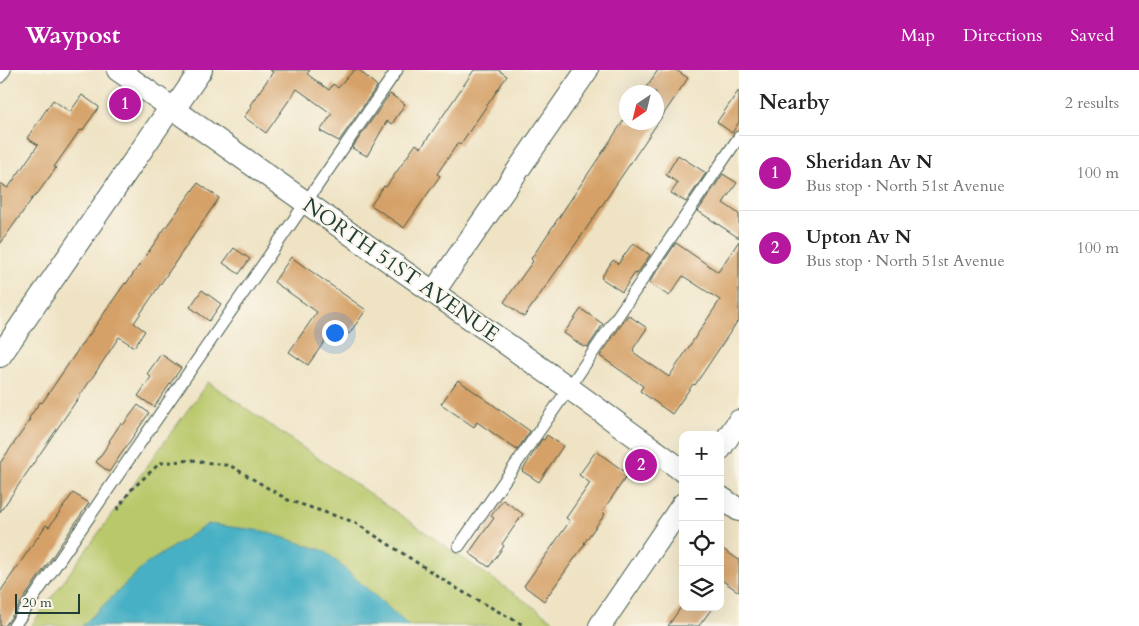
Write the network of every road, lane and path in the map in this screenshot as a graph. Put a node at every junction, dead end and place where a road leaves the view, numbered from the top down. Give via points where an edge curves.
1 (5, 70) edge
2 (118, 70) edge
3 (201, 70) edge
4 (397, 70) edge
5 (586, 70) edge
6 (0, 77) edge
7 (171, 107) junction
8 (739, 136) edge
9 (306, 203) junction
10 (434, 293) junction
11 (0, 356) edge
12 (568, 388) junction
13 (739, 421) edge
14 (724, 443) edge
15 (679, 468) edge
16 (724, 500) edge
17 (679, 510) edge
18 (739, 510) edge
19 (113, 515) dead end
20 (460, 546) dead end
21 (14, 626) edge
22 (525, 626) edge
23 (600, 626) edge

1 - 6 lane
2 - 7 street, NORTH 51ST AVENUE
3 - 7 street via 177,105
4 - 9 lane
5 - 10 street
7 - 9 street, NORTH 51ST AVENUE
7 - 11 street
8 - 12 lane
9 - 10 street, NORTH 51ST AVENUE
9 - 21 lane
10 - 12 street, NORTH 51ST AVENUE
12 - 15 street, NORTH 51ST AVENUE
12 - 20 lane
13 - 14 street
16 - 18 street
17 - 23 street
19 - 22 path via 130,491 160,463 192,460 231,466 288,500 354,522 461,591

